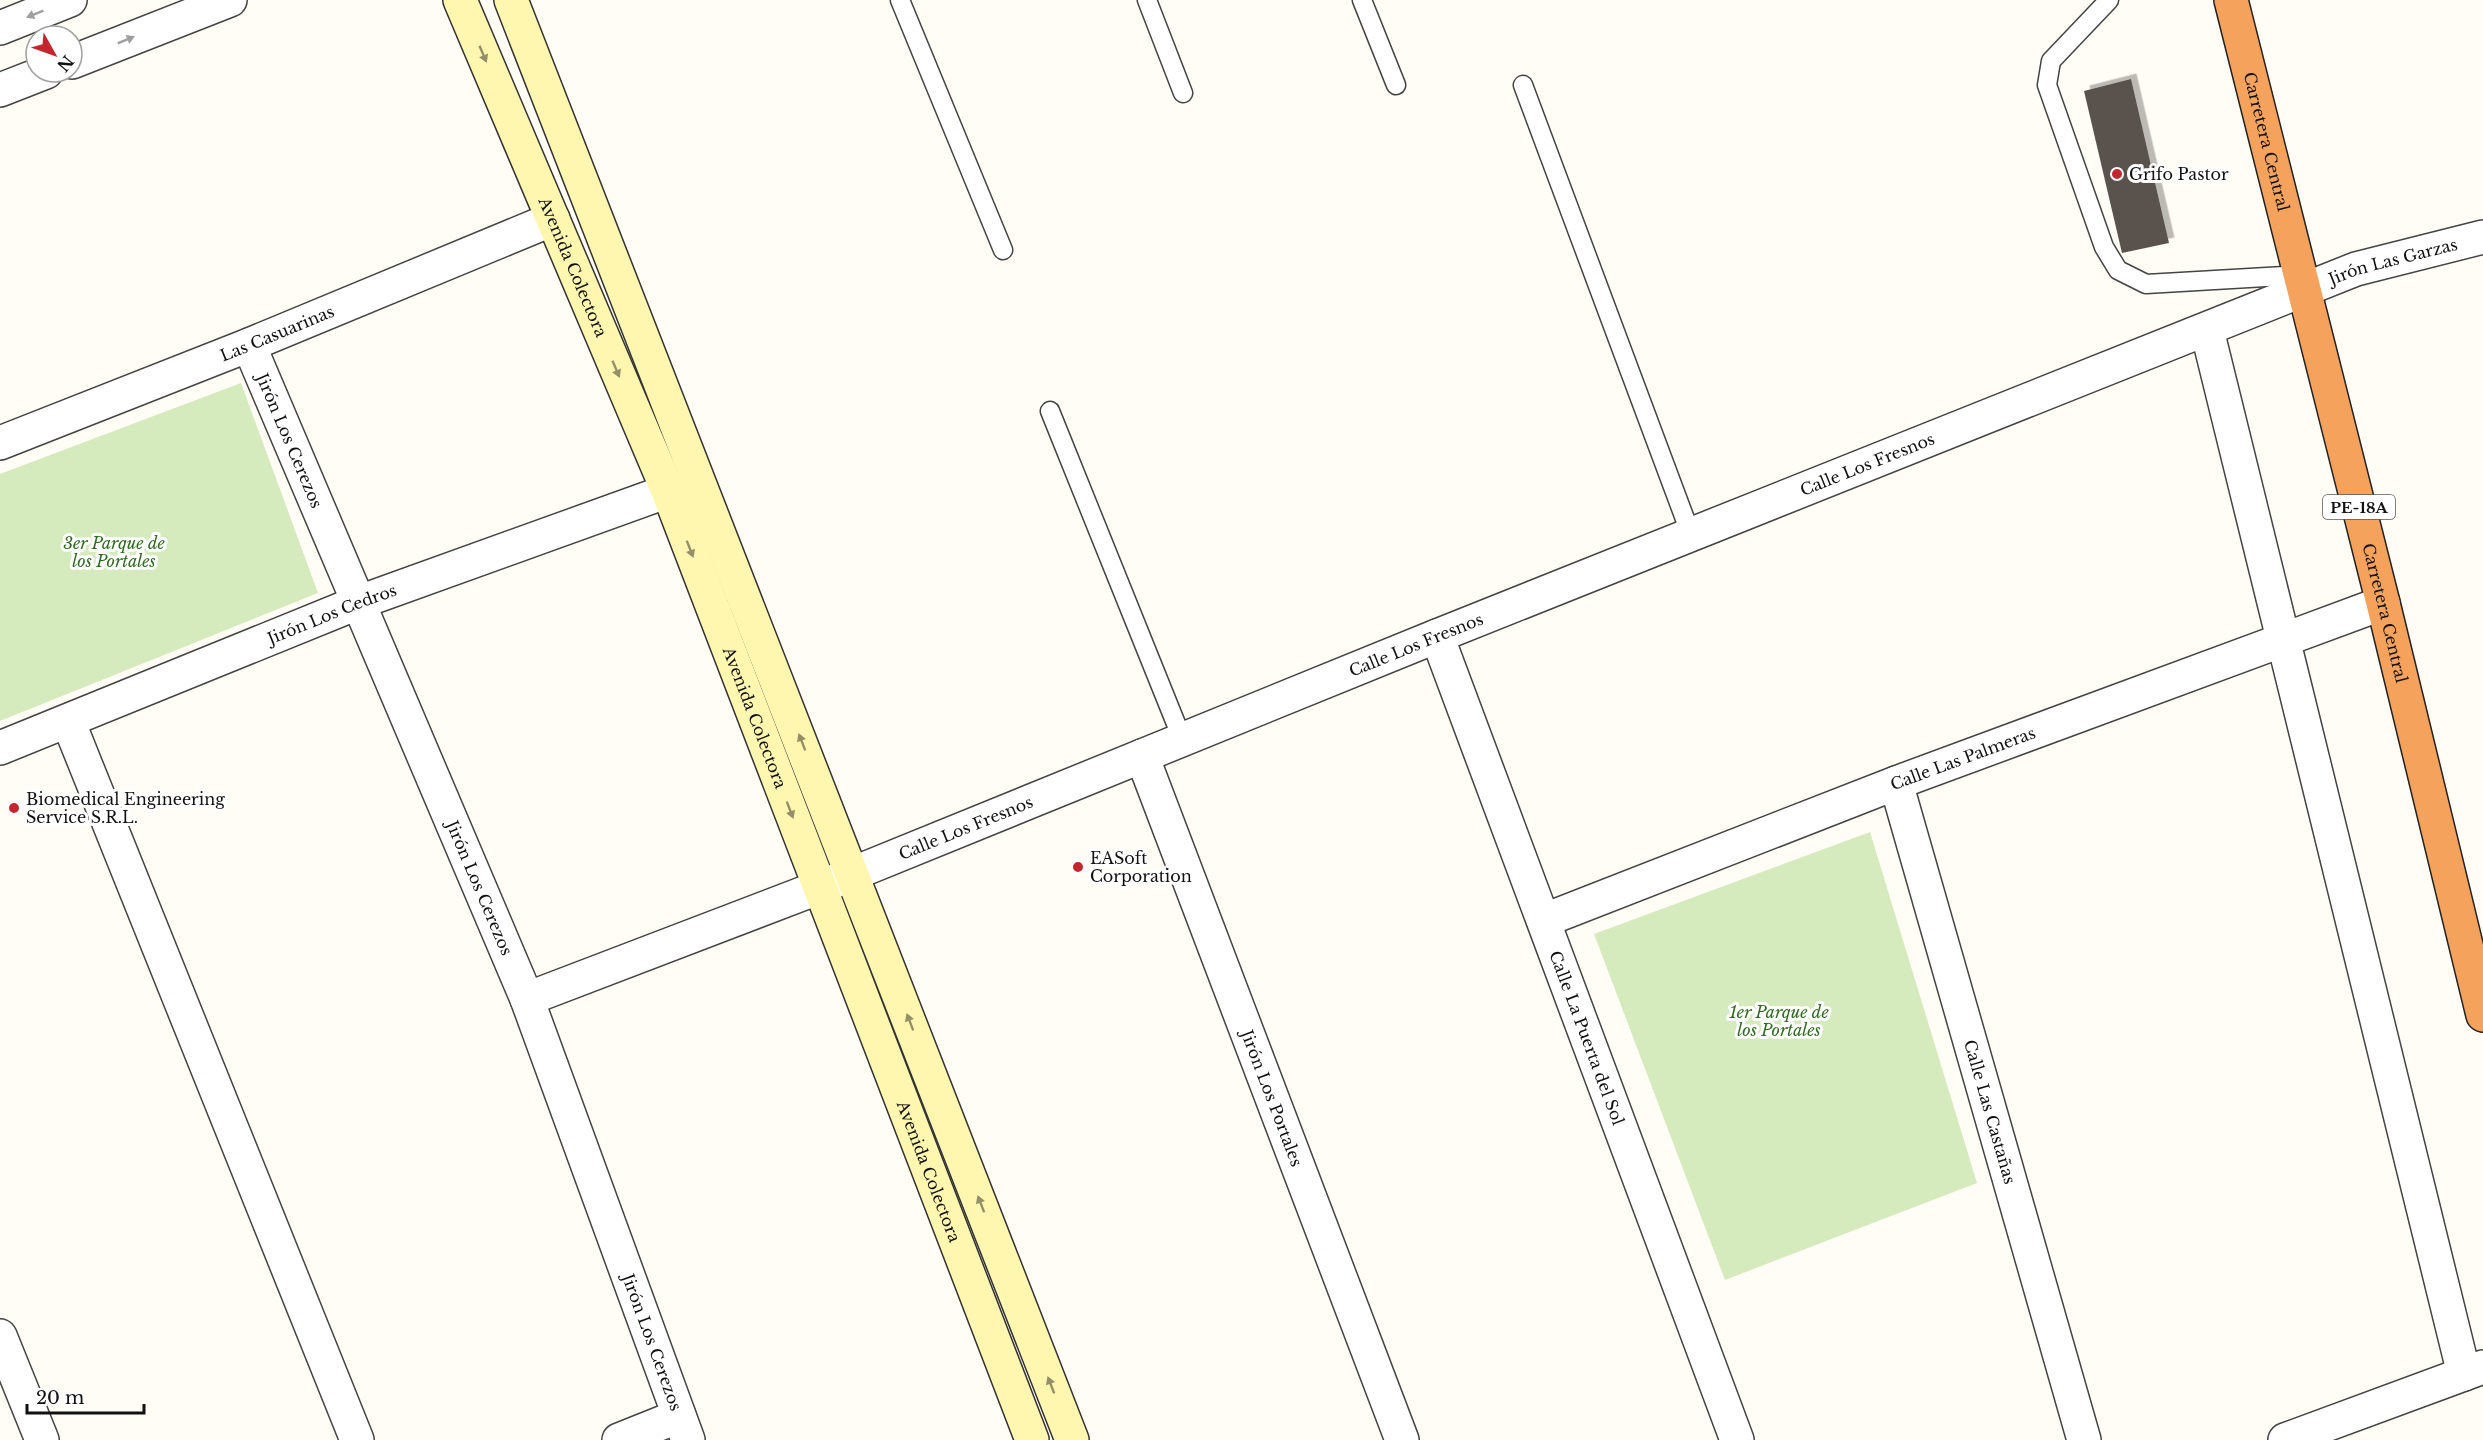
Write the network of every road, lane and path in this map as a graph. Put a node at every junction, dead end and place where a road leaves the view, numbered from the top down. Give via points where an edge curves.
1 (70, 0) edge
2 (460, 0) edge
3 (511, 0) edge
4 (900, 0) edge
5 (1147, 0) edge
6 (1362, 0) edge
7 (2109, 0) edge
8 (2231, 0) edge
9 (209, 3) edge
10 (0, 28) edge
11 (84, 57) edge
12 (24, 81) edge
13 (1396, 85) dead end
14 (1523, 85) dead end
15 (0, 90) edge
16 (1183, 93) dead end
17 (553, 219) junction
18 (2483, 237) edge
19 (1003, 250) dead end
20 (2303, 283) junction
21 (2207, 330) junction
22 (249, 345) junction
23 (1050, 411) dead end
24 (0, 443) edge
25 (668, 491) junction
26 (1691, 536) junction
27 (357, 603) junction
28 (2383, 603) junction
29 (1437, 636) junction
30 (2285, 640) junction
31 (68, 721) junction
32 (1183, 741) junction
33 (0, 748) edge
34 (1142, 756) junction
35 (1896, 783) junction
36 (853, 872) junction
37 (820, 887) junction
38 (1545, 920) junction
39 (527, 999) junction
40 (2483, 1015) edge
41 (0, 1336) edge
42 (2474, 1371) edge
43 (684, 1428) edge
44 (42, 1440) edge
45 (357, 1440) edge
46 (619, 1440) edge
47 (1032, 1440) edge
48 (1072, 1440) edge
49 (1402, 1440) edge
50 (1737, 1440) edge
51 (2084, 1440) edge
52 (2285, 1440) edge

1 -> 10 street
2 -> 17 street, Avenida Colectora
36 -> 3 street
4 - 19 lane
5 - 16 lane
6 - 13 lane
7 - 20 lane via 2051,62 2047,85 2104,247 2118,270 2146,284
8 - 20 highway, Carretera Central / PE-18A
11 -> 9 street
12 - 15 street
14 - 26 lane
17 - 22 street, Las Casuarinas
17 -> 25 street, Avenida Colectora
18 - 20 street, Jirón Las Garzas
20 - 21 street, Calle Los Fresnos
20 - 28 highway, Carretera Central / PE-18A
21 - 26 street, Calle Los Fresnos
21 - 30 street
22 - 24 street, Las Casuarinas
22 - 27 street, Jirón Los Cerezos
23 - 32 lane
25 - 27 street, Jirón Los Cedros
25 -> 37 street, Avenida Colectora
26 - 29 street, Calle Los Fresnos
27 - 31 street, Jirón Los Cedros
27 - 39 street, Jirón Los Cerezos
28 - 30 street, Calle Las Palmeras
28 - 40 highway, Carretera Central / PE-18A
29 - 32 street, Calle Los Fresnos
29 - 38 street, Calle La Puerta del Sol
30 - 35 street, Calle Las Palmeras
30 - 42 street
31 - 33 street, Jirón Los Cedros
31 - 45 street
32 - 34 street, Calle Los Fresnos
34 - 36 street, Calle Los Fresnos
34 - 49 street, Jirón Los Portales
35 - 38 street, Calle Las Palmeras
35 - 51 street, Calle Las Castañas
36 - 37 street, Calle Los Fresnos
48 -> 36 street
37 - 39 street, Calle Los Fresnos
37 - 47 street, Avenida Colectora
38 - 50 street, Calle La Puerta del Sol
39 - 43 street, Jirón Los Cerezos
41 - 44 street
42 - 52 street
43 - 46 street

